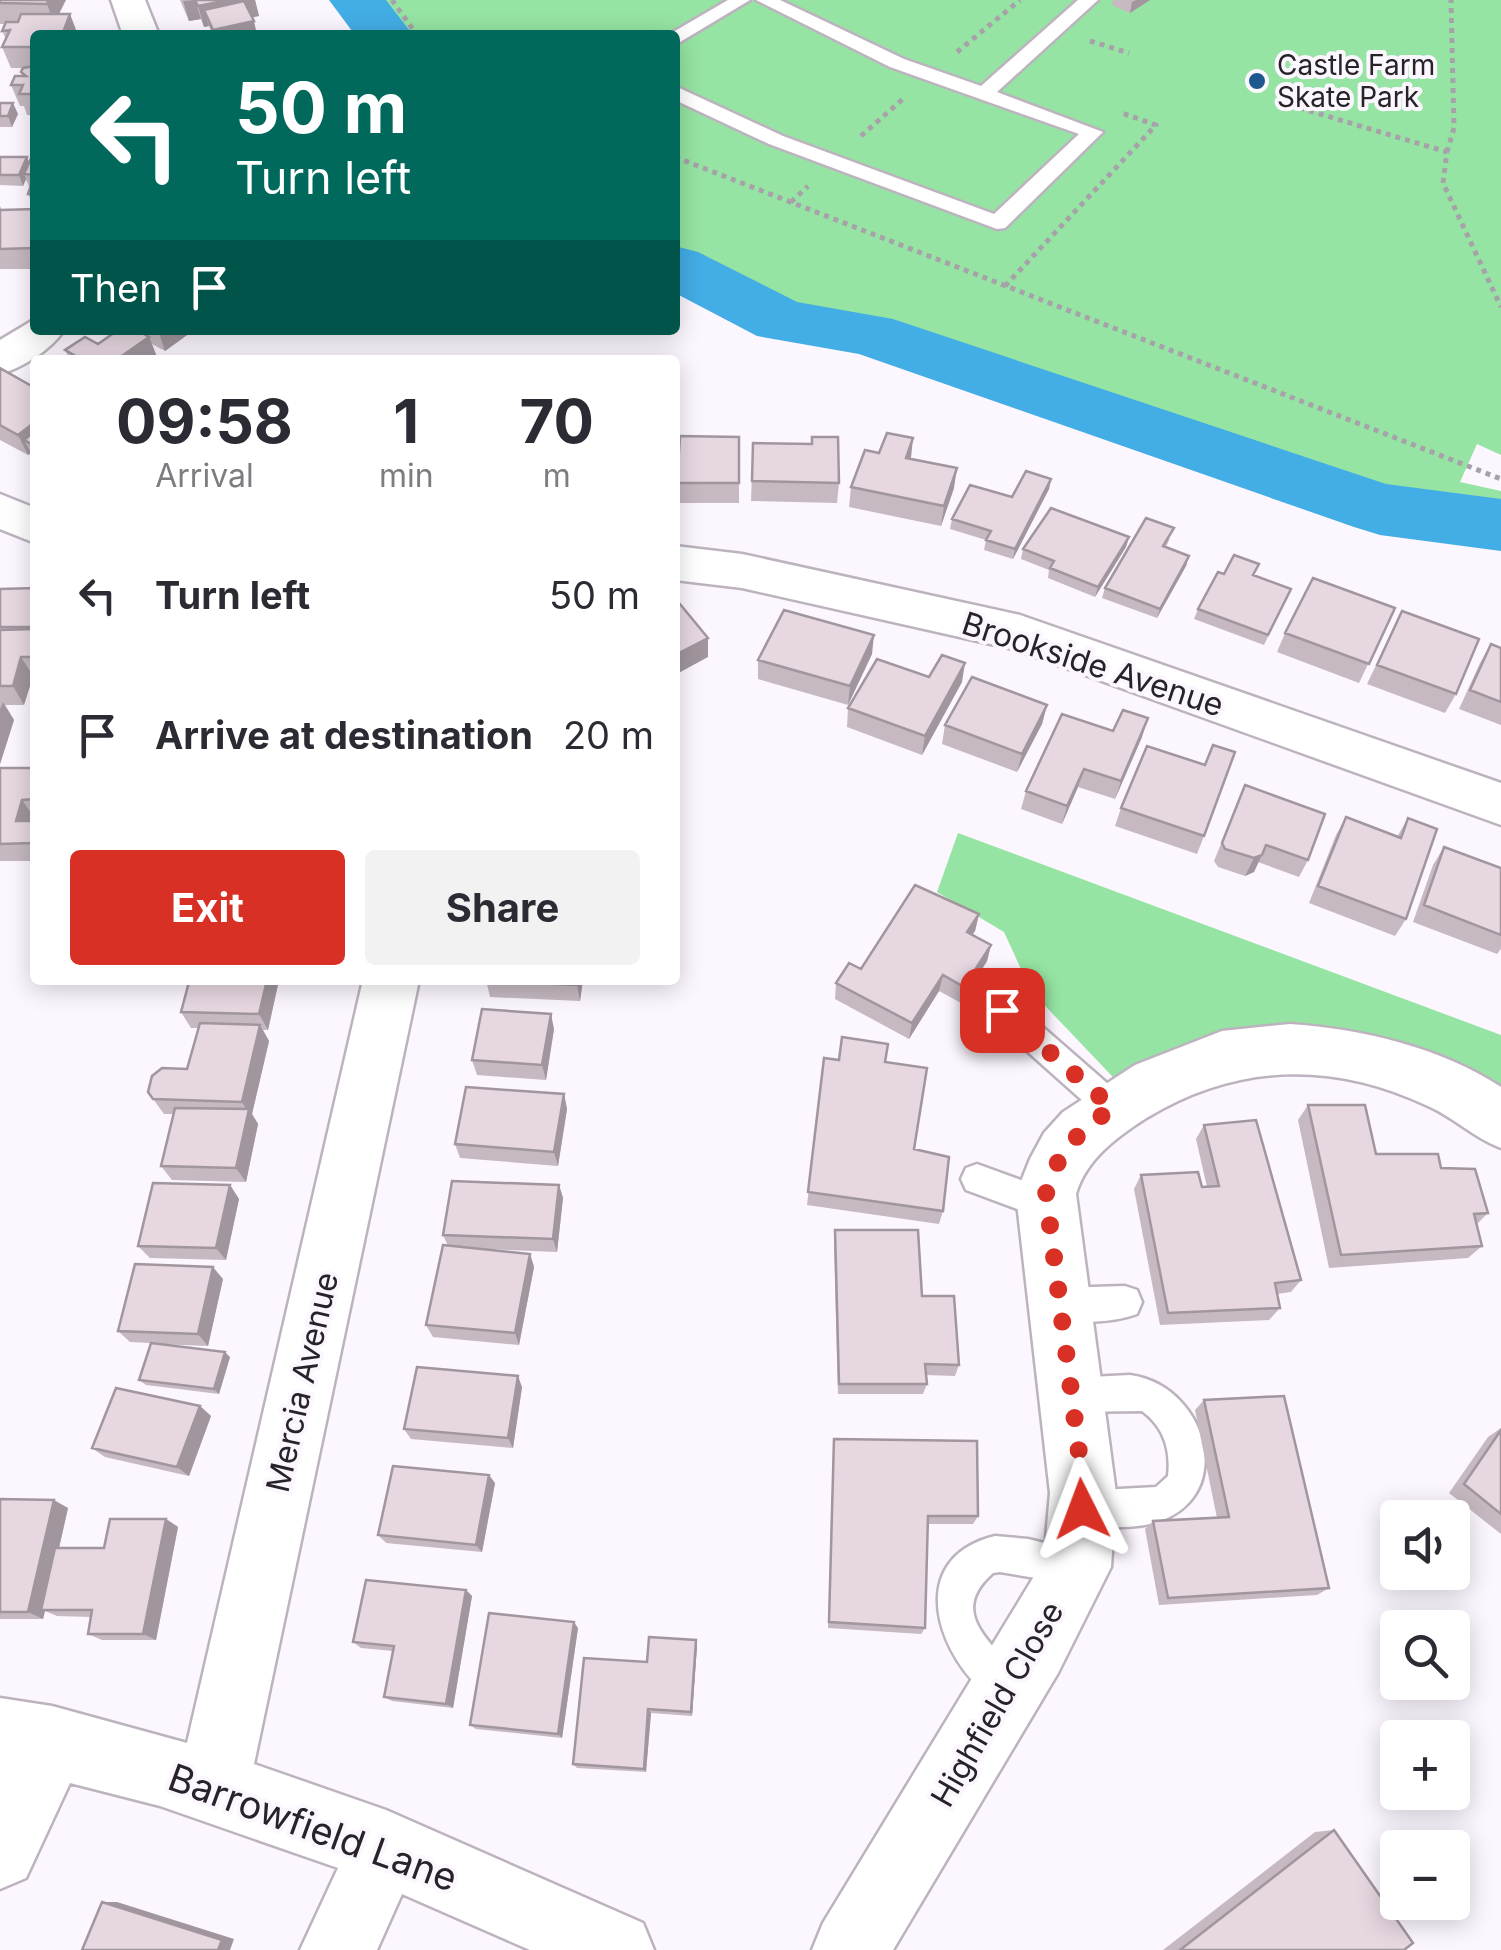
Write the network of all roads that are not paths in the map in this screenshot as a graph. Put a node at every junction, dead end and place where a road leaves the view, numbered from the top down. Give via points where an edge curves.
1 (128, 0) edge
2 (741, 0) edge
3 (765, 0) edge
4 (1089, 0) edge
5 (138, 30) edge
6 (680, 36) edge
7 (680, 94) edge
8 (982, 95) junction
9 (36, 335) edge
10 (0, 360) edge
11 (680, 565) edge
12 (1501, 804) edge
13 (390, 985) edge
14 (1002, 1010) dead end
15 (1113, 1108) junction
16 (1501, 1122) edge
17 (977, 1179) dead end
18 (1047, 1205) junction
19 (1125, 1302) dead end
20 (1058, 1304) junction
21 (1070, 1395) junction
22 (1079, 1538) junction
23 (1007, 1691) junction
24 (26, 1738) edge
25 (214, 1784) junction
26 (386, 1847) junction
27 (0, 1852) edge
28 (338, 1950) edge
29 (616, 1950) edge
30 (850, 1950) edge

1 - 5 street
2 - 6 lane
3 - 8 lane
4 - 8 lane
7 - 8 lane via 776,140 997,223 1094,132
9 - 10 street
11 - 12 street, Brookside Avenue via 742,571 1020,634
13 - 25 street, Mercia Avenue
14 - 15 lane
15 - 16 street via 1187,1065 1260,1047 1332,1050 1372,1060 1448,1086
15 - 18 street via 1063,1149
17 - 18 lane
18 - 20 street
19 - 20 lane
20 - 21 street
21 - 22 street via 1084,1492
21 - 22 lane via 1152,1397 1169,1410 1186,1459 1183,1487 1170,1501
22 - 23 street, Highfield Close
22 - 23 lane via 978,1559 952,1598 952,1615 965,1639
23 - 30 street, Highfield Close
24 - 25 street, Barrowfield Lane
24 - 27 street
25 - 26 street, Barrowfield Lane
26 - 28 street
26 - 29 street, Barrowfield Lane

